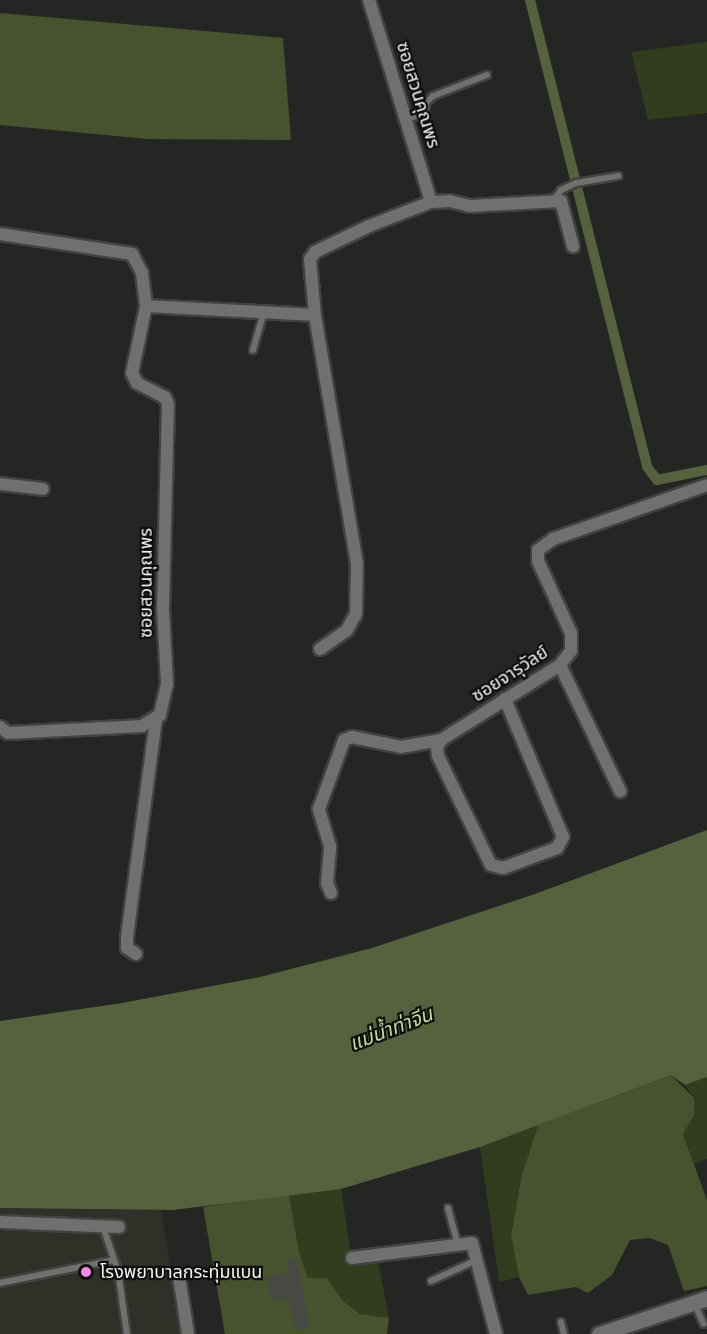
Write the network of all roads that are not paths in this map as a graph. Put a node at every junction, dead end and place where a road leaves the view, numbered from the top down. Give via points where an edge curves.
1 (369, 0) edge
2 (487, 75) dead end
3 (407, 119) junction
4 (618, 176) dead end
5 (554, 200) junction
6 (431, 202) junction
7 (0, 234) edge
8 (573, 246) dead end
9 (146, 306) junction
10 (263, 314) junction
11 (315, 315) junction
12 (253, 350) dead end
13 (0, 484) edge
14 (707, 485) edge
15 (43, 489) dead end
16 (320, 649) dead end
17 (560, 664) junction
18 (505, 699) junction
19 (156, 720) junction
20 (0, 727) edge
21 (441, 740) junction
22 (620, 792) dead end
23 (331, 893) dead end
24 (136, 954) dead end
25 (448, 1208) dead end
26 (0, 1222) edge
27 (103, 1226) junction
28 (119, 1227) dead end
29 (457, 1242) junction
30 (352, 1258) dead end
31 (479, 1258) junction
32 (114, 1260) junction
33 (179, 1277) dead end
34 (431, 1281) dead end
35 (0, 1283) edge
36 (700, 1300) edge
37 (561, 1322) dead end
38 (704, 1324) dead end
39 (605, 1333) edge
40 (127, 1334) edge
41 (188, 1334) edge
42 (496, 1334) edge
43 (564, 1334) edge

1 - 3 street, ซอยสวนคุณพร
2 - 3 lane via 433,96 426,103 425,113
3 - 6 street, ซอยสวนคุณพร
4 - 5 lane via 576,183 561,190
5 - 6 street via 470,206 455,201
5 - 8 street via 564,204
6 - 11 street via 315,252 309,266
7 - 9 street, ซอยสวนคุณพร via 132,254 142,273
9 - 10 street
9 - 19 street, ซอยสวนคุณพร via 132,373 137,383 165,397 168,404 163,609 167,684
10 - 11 street
10 - 12 lane
11 - 16 street via 351,512 358,583 356,614 347,630
13 - 15 street
14 - 17 street, ซอยจารุวัลย์ via 553,539 538,550 538,561 571,633 571,651
17 - 18 street, ซอยจารุวัลย์
17 - 22 street
18 - 21 street, ซอยจารุวัลย์
18 - 21 street via 563,837 557,848 503,868 491,865 438,756
19 - 20 street via 142,726 19,732
19 - 24 street via 127,937 127,948
21 - 23 street, ซอยจารุวัลย์ via 401,747 352,737 344,740 319,809 330,846 327,883
25 - 29 lane
26 - 27 street
27 - 28 street
27 - 32 lane
29 - 30 street
29 - 31 street via 472,1243
31 - 34 lane
31 - 42 street
32 - 35 lane
32 - 40 lane
33 - 41 street
36 - 38 lane
36 - 39 street
37 - 43 lane

